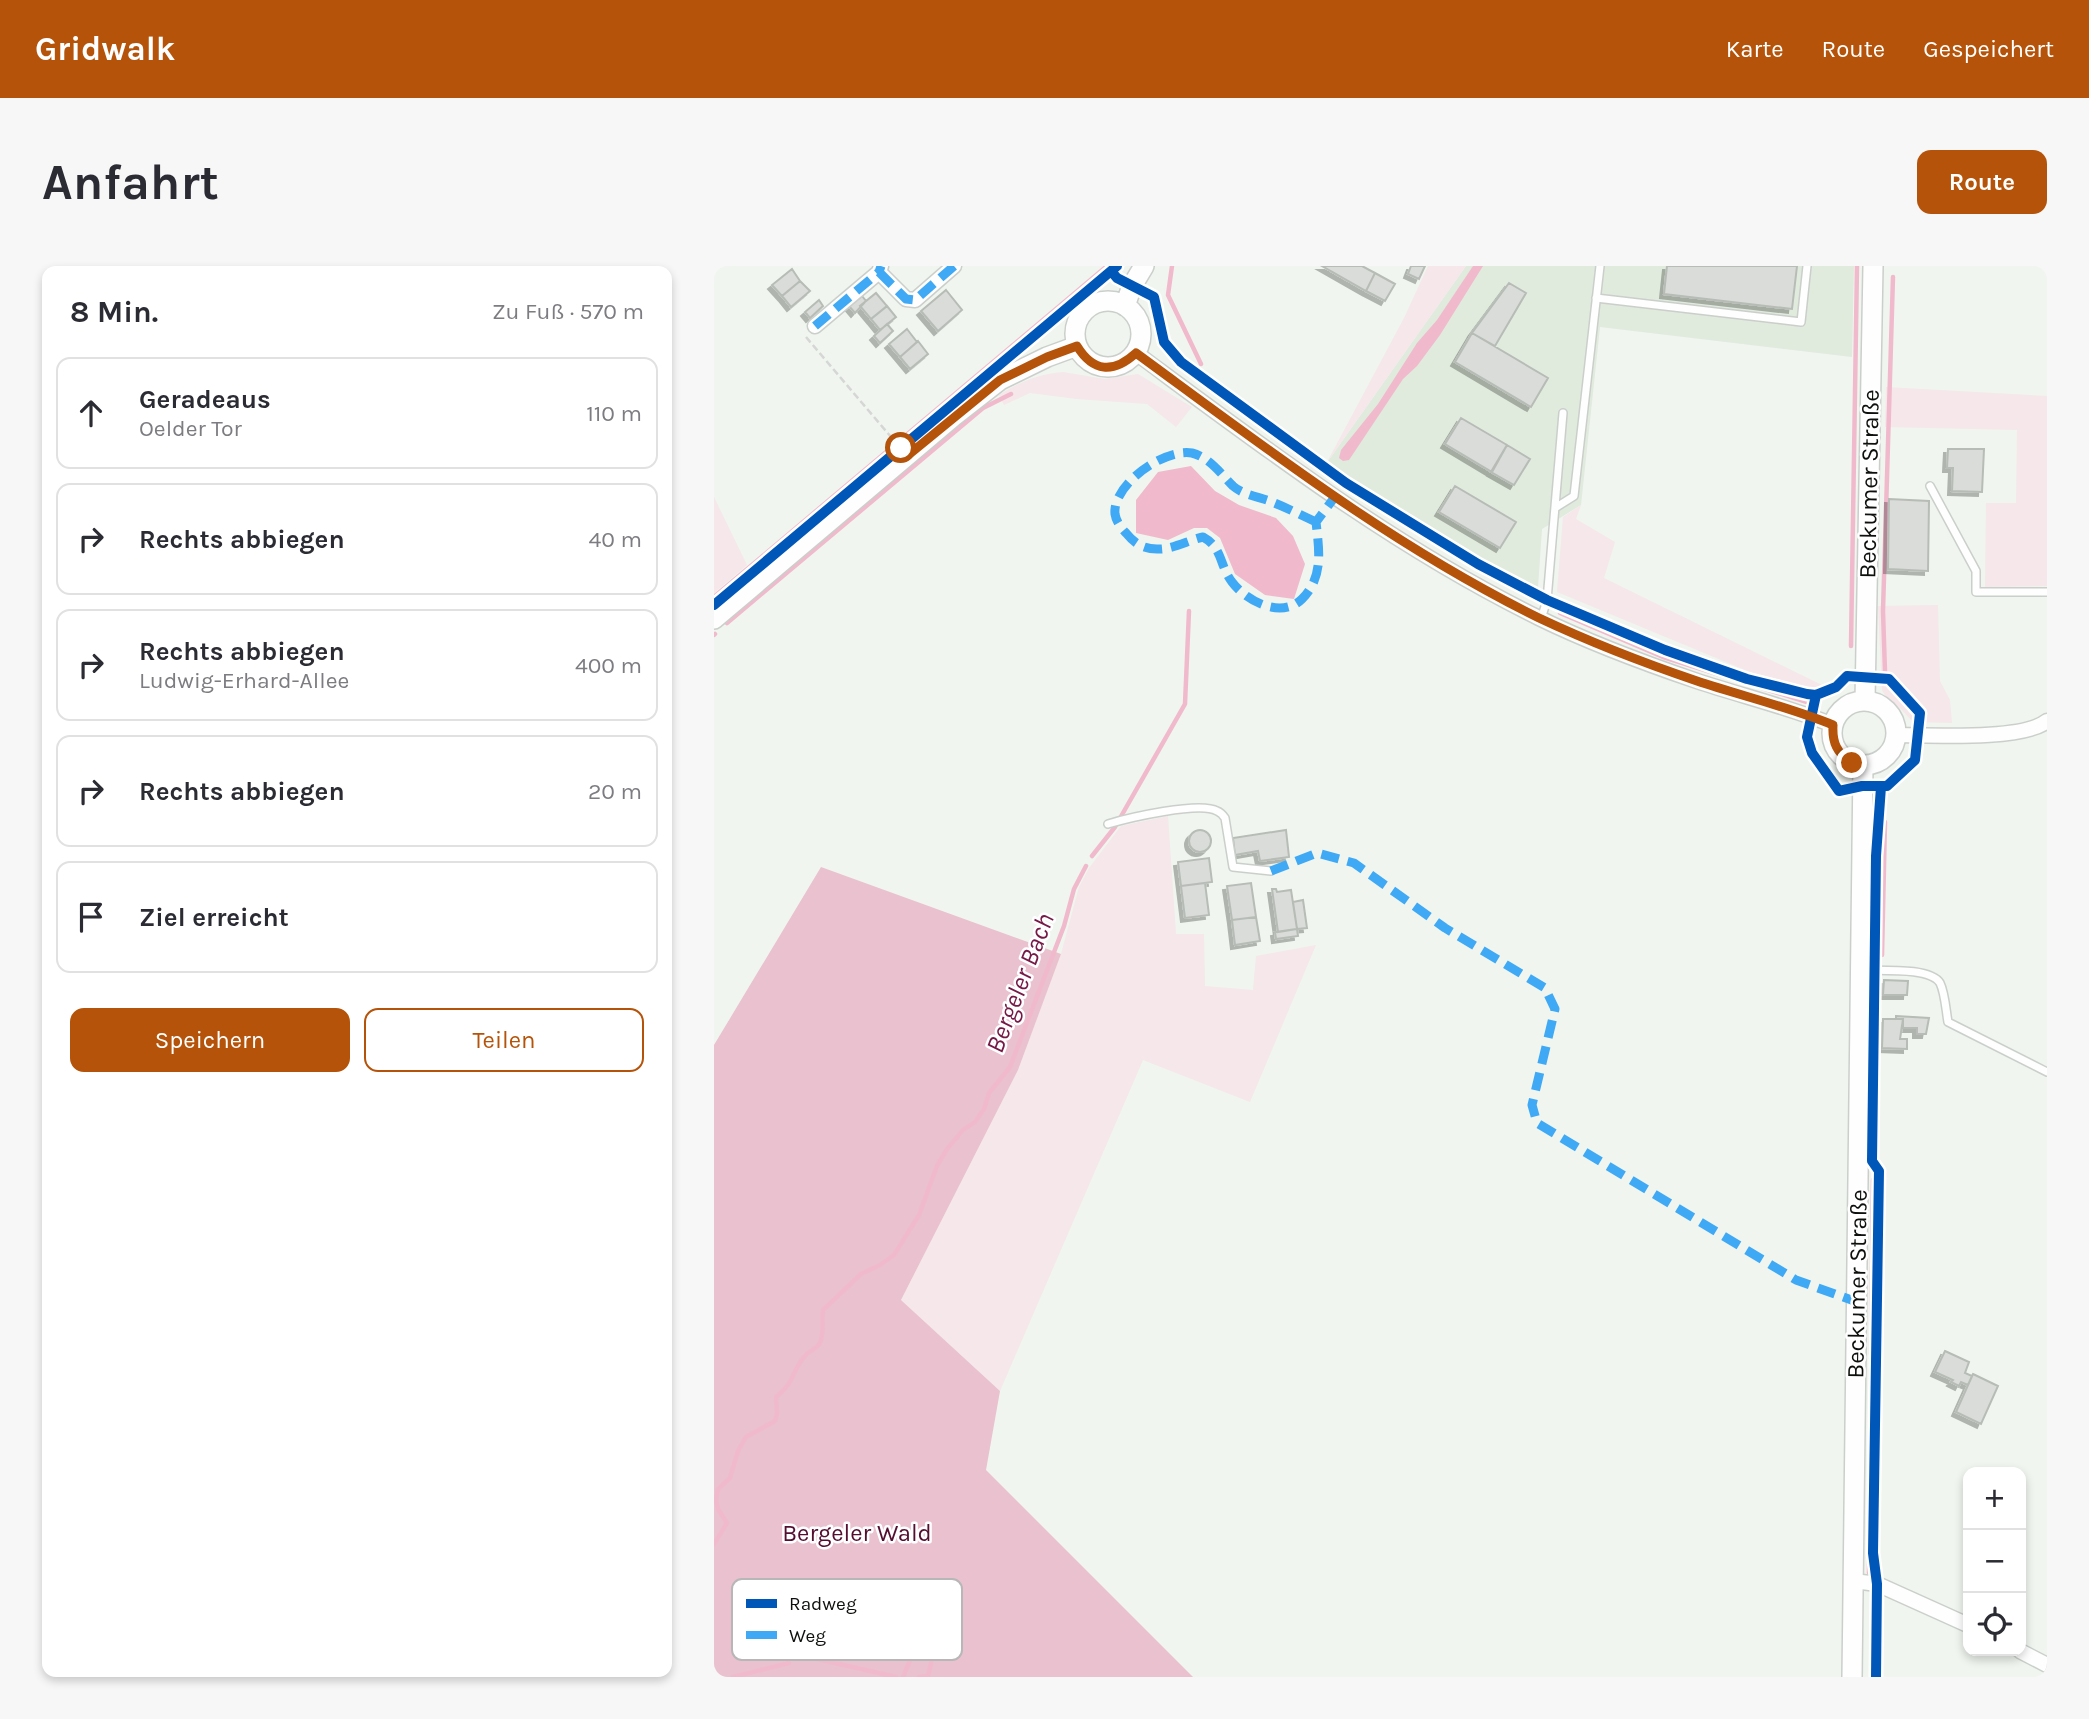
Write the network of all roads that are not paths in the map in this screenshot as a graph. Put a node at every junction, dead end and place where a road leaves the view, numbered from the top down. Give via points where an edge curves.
1 (954, 266) edge
2 (1144, 266) edge
3 (1600, 266) edge
4 (1807, 266) edge
5 (1873, 266) edge
6 (880, 269) edge
7 (1596, 298) junction
8 (1125, 306) junction
9 (815, 326) road end
10 (1077, 346) junction
11 (1136, 353) junction
12 (1563, 413) dead end
13 (1930, 486) dead end
14 (1555, 508) junction
15 (2047, 592) edge
16 (714, 619) edge
17 (1541, 619) junction
18 (1866, 701) junction
19 (2047, 721) edge
20 (1833, 725) junction
21 (1896, 735) junction
22 (1863, 765) junction
23 (1108, 824) dead end
24 (1270, 871) dead end
25 (1862, 970) junction
26 (2047, 1072) edge
27 (1854, 1581) junction
28 (1963, 1623) edge
29 (2026, 1654) edge
30 (2047, 1665) edge
31 (1853, 1677) edge

1 - 6 street via 915,300 906,299
2 - 8 main road
3 - 7 lane
4 - 7 lane via 1801,322
5 - 18 main road, Beckumer Straße
6 - 9 street
7 - 14 lane via 1574,496
8 - 10 main road via 1103,302 1083,313 1077,323
8 - 11 main road via 1141,327
10 - 11 main road via 1084,358 1111,368
10 - 16 main road via 1000,380
11 - 17 street via 1379,528
12 - 14 lane
13 - 15 lane via 1976,571 1976,592
14 - 17 lane via 1547,600
17 - 20 street via 1697,681
18 - 20 main road via 1840,712
18 - 21 main road via 1884,708
19 - 21 street via 2017,733
20 - 22 main road via 1836,747 1852,763
21 - 22 main road via 1886,757
22 - 25 main road, Beckumer Straße
23 - 24 lane via 1177,810 1216,809 1225,818 1233,867
25 - 26 lane via 1933,976 1940,984 1948,1022
25 - 27 main road, Beckumer Straße
27 - 28 street via 1877,1584
27 - 31 main road, Beckumer Straße
29 - 30 street

